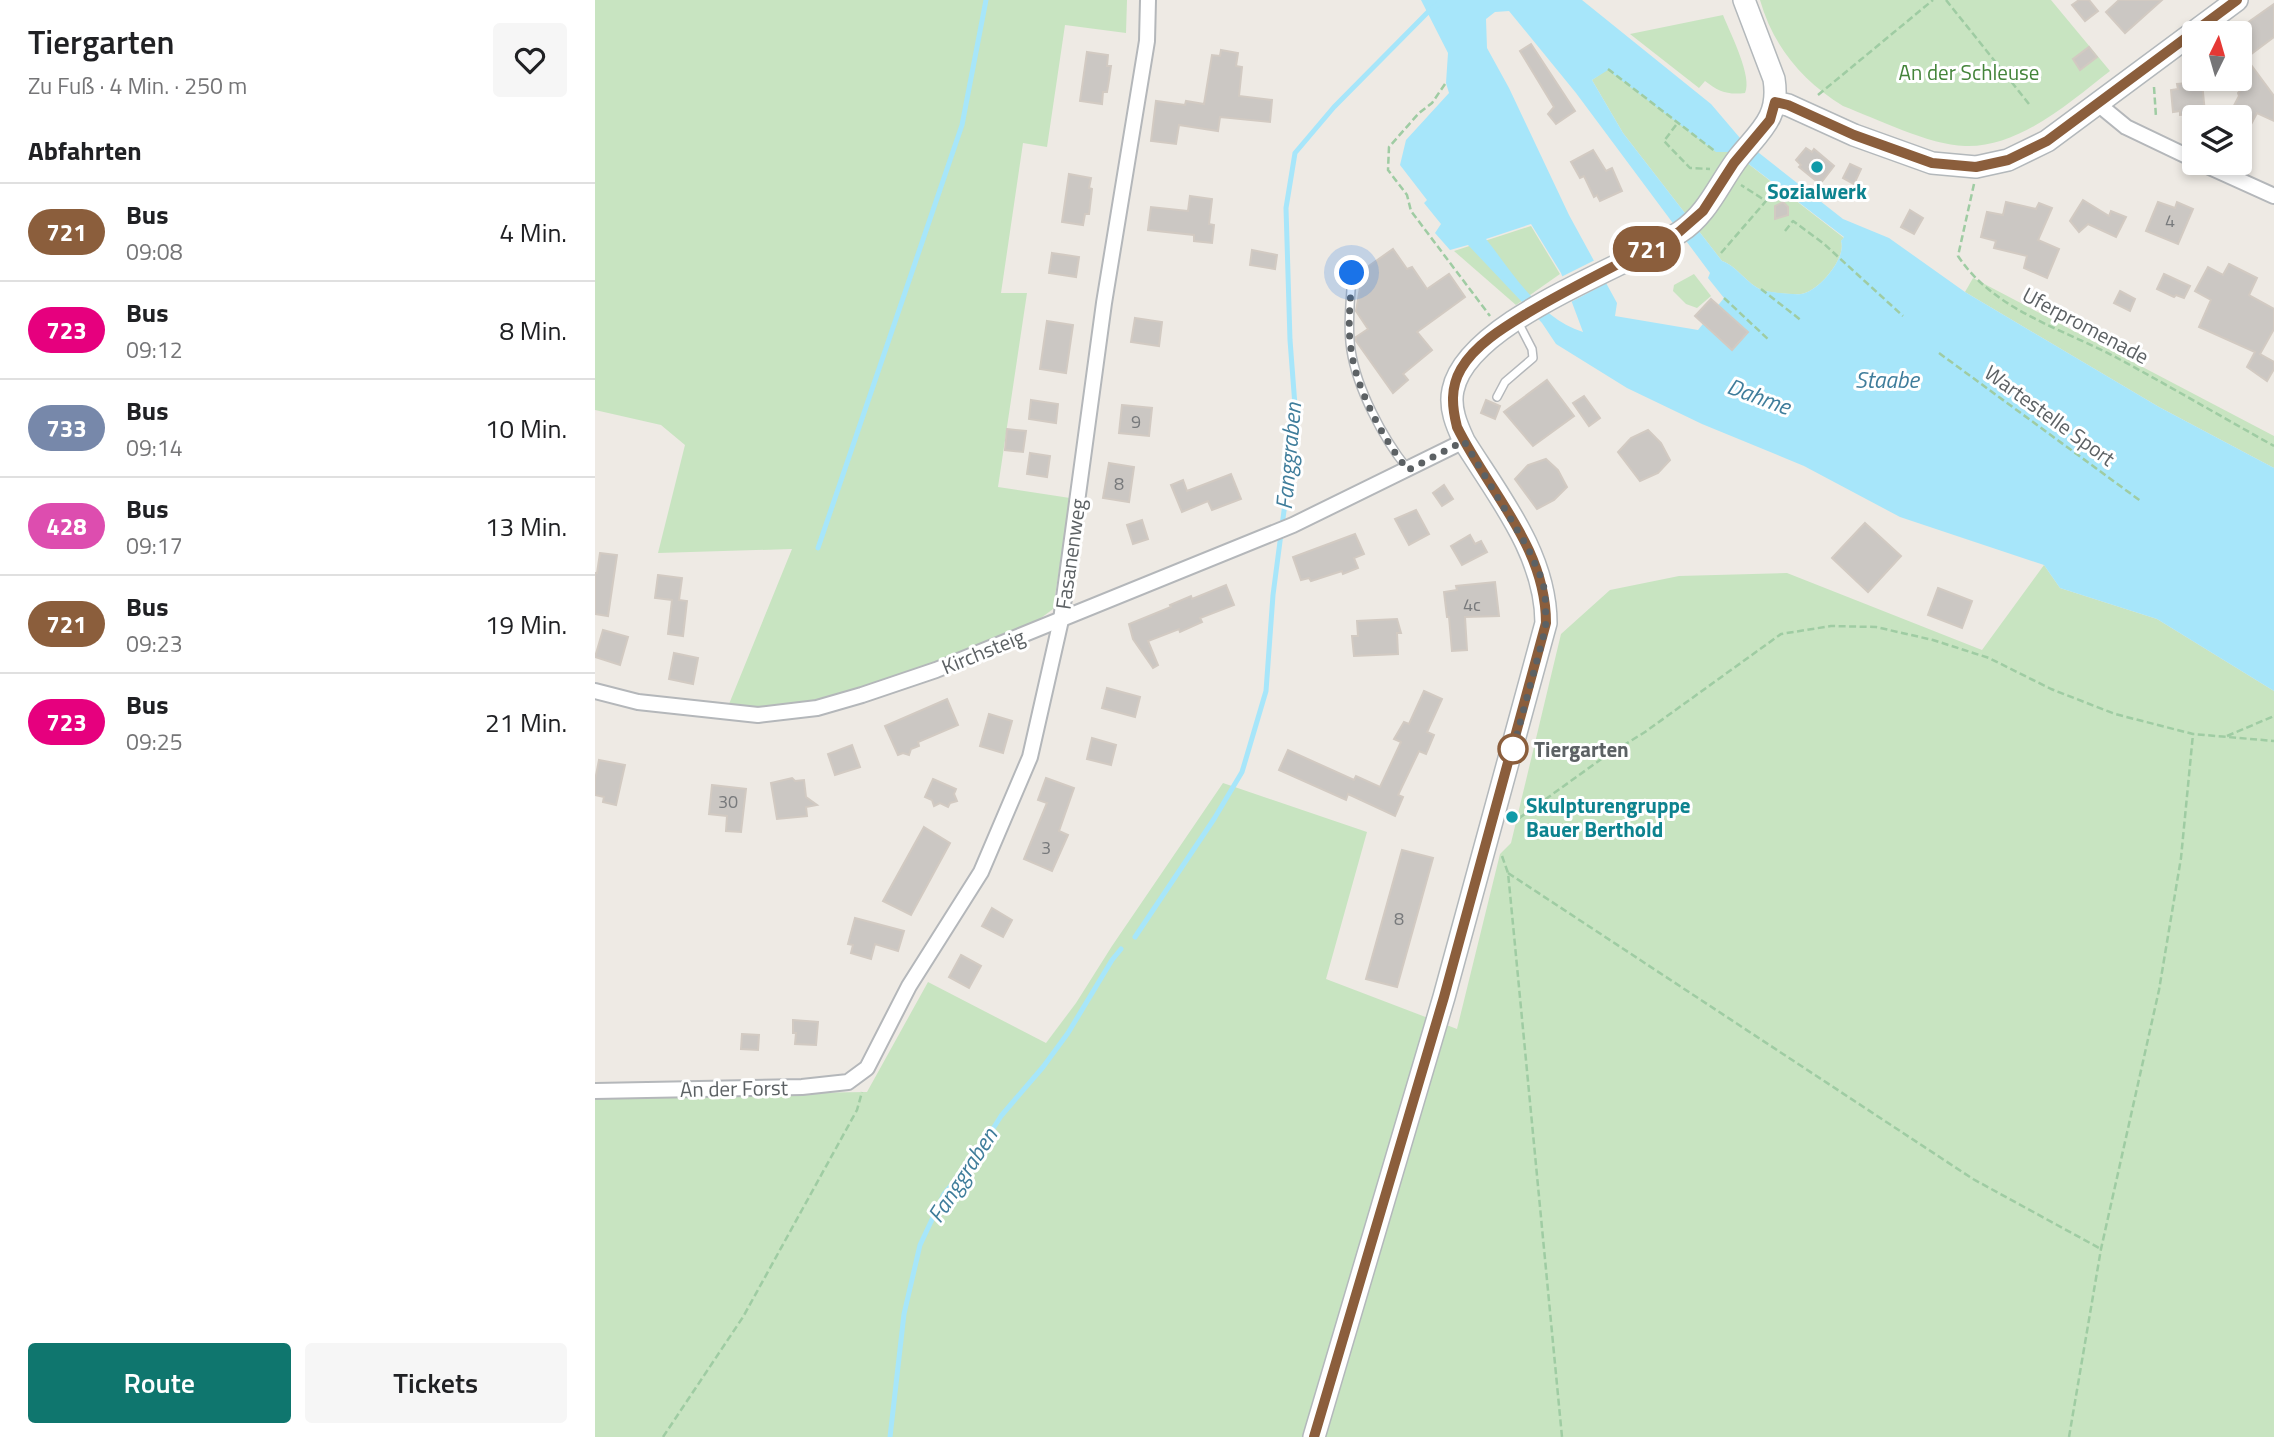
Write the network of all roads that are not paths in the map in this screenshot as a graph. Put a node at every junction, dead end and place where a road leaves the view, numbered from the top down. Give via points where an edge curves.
1 (1148, 0) edge
2 (1744, 0) edge
3 (2237, 0) edge
4 (1775, 102) junction
5 (2098, 104) junction
6 (2182, 154) edge
7 (2228, 175) edge
8 (2274, 196) edge
9 (1352, 273) dead end
10 (1521, 317) junction
11 (1497, 397) dead end
12 (1464, 441) junction
13 (1408, 470) junction
14 (1061, 620) junction
15 (595, 691) edge
16 (867, 1068) joint
17 (595, 1091) edge
18 (1314, 1437) edge

1 - 14 street, Fasanenweg via 1147,41 1104,303
2 - 4 street via 1774,79
3 - 5 street
4 - 5 street via 1923,160 1976,167 2027,152
4 - 10 street via 1770,120 1686,227
5 - 6 street via 2126,127
7 - 8 street
9 - 13 lane via 1349,327 1356,370 1389,445
10 - 11 lane via 1533,358 1505,382
10 - 12 street via 1476,351 1461,369 1453,390 1453,407
12 - 13 street, Kirchsteig
12 - 18 street via 1535,561 1545,591 1546,623 1444,997
13 - 14 street, Kirchsteig via 1293,525
14 - 15 street, Kirchsteig via 936,670 817,708 758,715 638,702
14 - 16 street, Fasanenweg via 1030,757 981,872 909,986
16 - 17 street, An der Forst via 849,1082 802,1087

